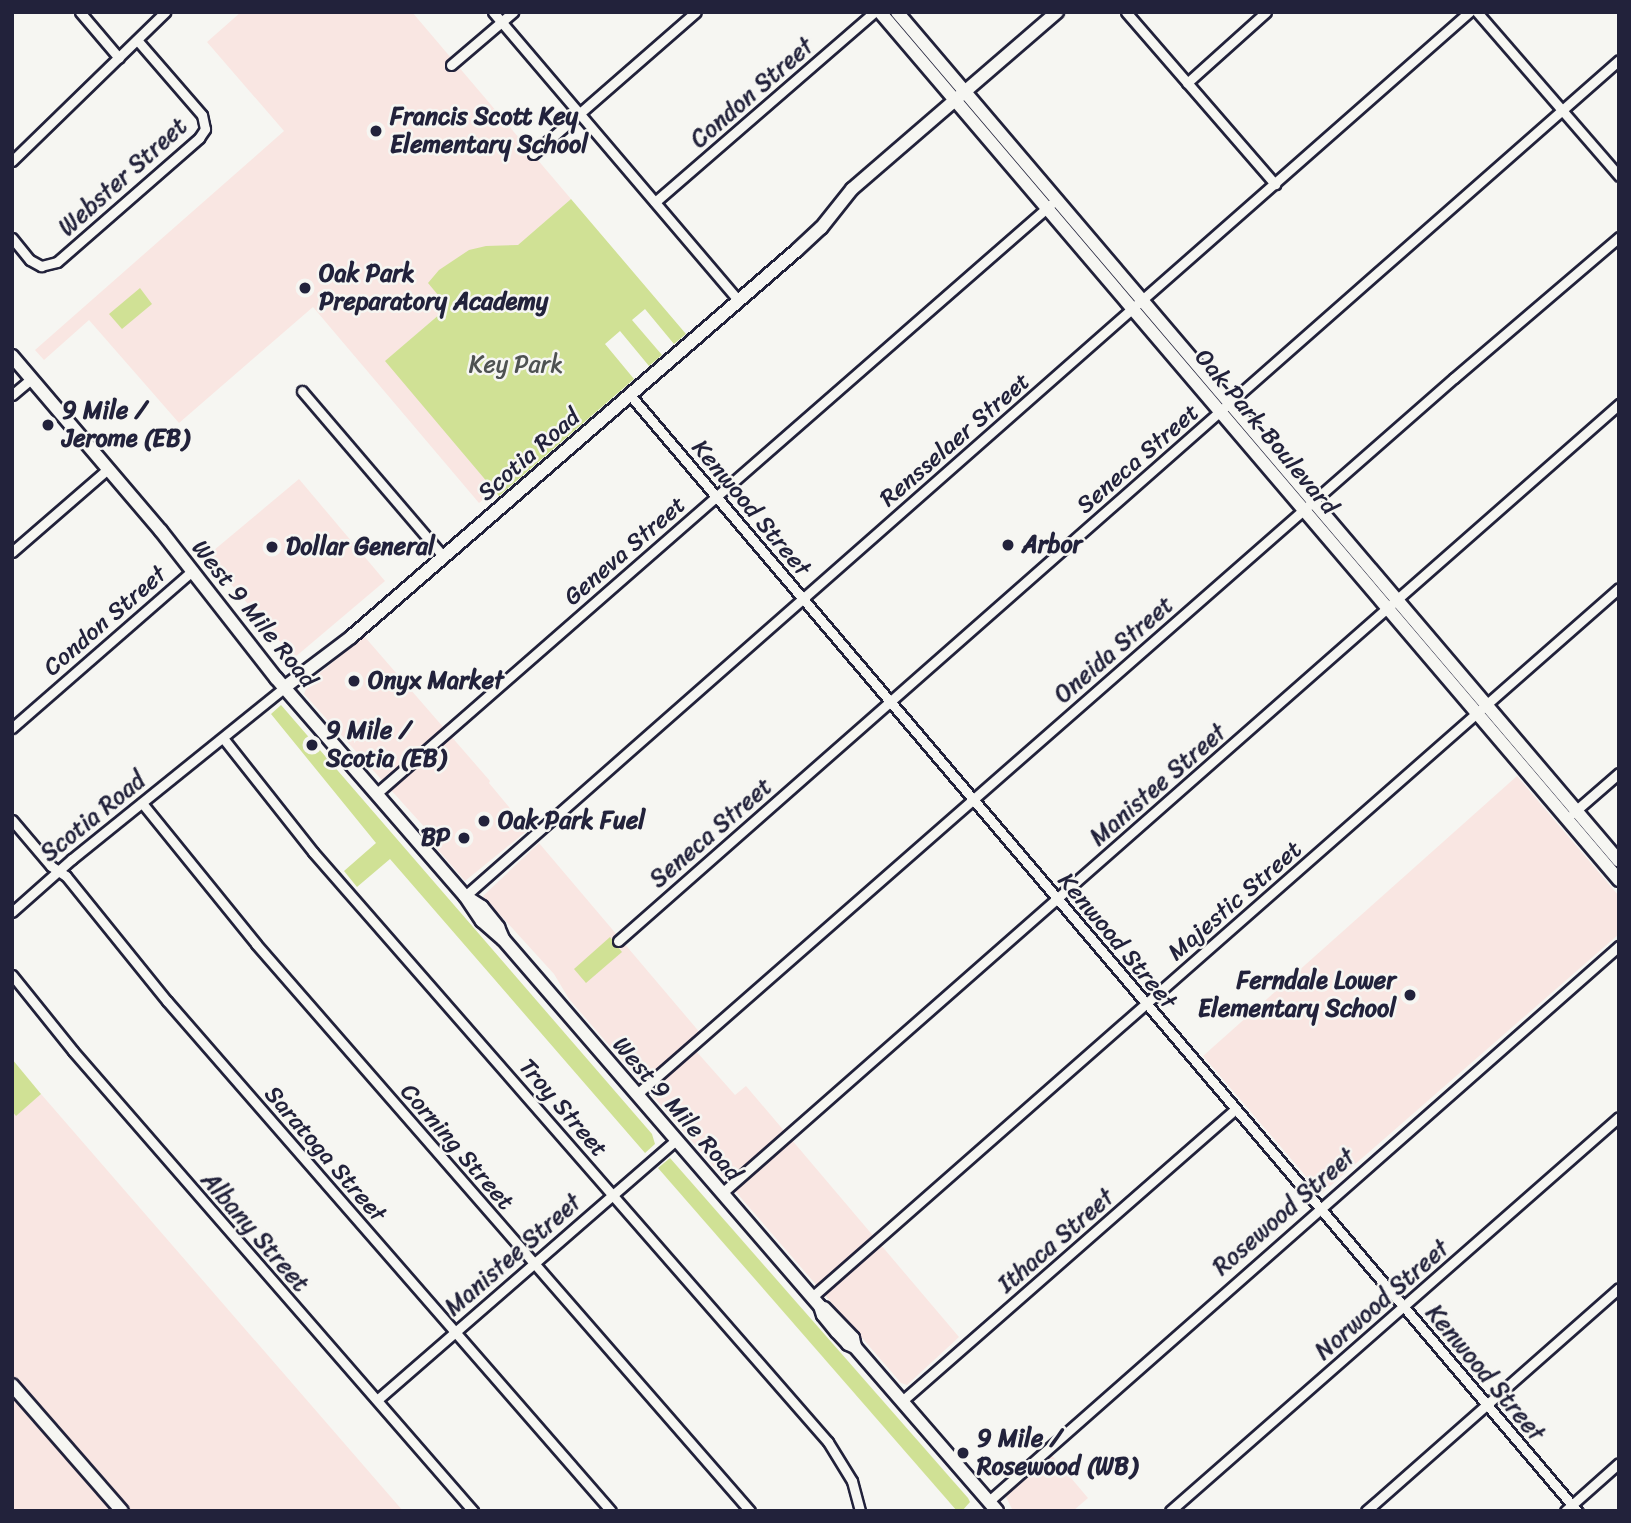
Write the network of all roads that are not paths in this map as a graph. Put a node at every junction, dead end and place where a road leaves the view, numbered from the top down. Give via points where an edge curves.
1 (80, 12) edge
2 (165, 12) edge
3 (493, 12) edge
4 (513, 12) edge
5 (696, 12) edge
6 (874, 12) edge
7 (880, 12) edge
8 (897, 12) edge
9 (1057, 12) edge
10 (1126, 12) edge
11 (1266, 12) edge
12 (1469, 12) edge
13 (1477, 12) edge
14 (501, 22) junction
15 (137, 40) junction
16 (119, 58) junction
17 (1619, 60) edge
18 (451, 65) dead end
19 (1187, 83) junction
20 (960, 96) junction
21 (1562, 110) junction
22 (579, 114) junction
23 (533, 154) dead end
24 (12, 161) edge
25 (1619, 176) edge
26 (1275, 184) junction
27 (655, 202) junction
28 (1052, 202) junction
29 (1619, 237) edge
30 (12, 239) edge
31 (738, 300) junction
32 (1139, 305) junction
33 (12, 356) edge
34 (32, 378) junction
35 (302, 391) dead end
36 (12, 394) edge
37 (630, 395) junction
38 (1619, 404) edge
39 (1225, 408) junction
40 (109, 468) junction
41 (716, 496) junction
42 (1308, 505) junction
43 (12, 552) edge
44 (444, 556) junction
45 (193, 570) junction
46 (1619, 588) edge
47 (803, 599) junction
48 (1393, 605) junction
49 (285, 687) junction
50 (890, 702) junction
51 (1482, 710) junction
52 (12, 728) edge
53 (223, 738) junction
54 (1619, 772) edge
55 (377, 793) junction
56 (973, 800) junction
57 (142, 803) junction
58 (1572, 815) junction
59 (12, 820) edge
60 (1619, 861) edge
61 (59, 871) junction
62 (1619, 880) edge
63 (465, 896) junction
64 (1057, 899) junction
65 (12, 912) edge
66 (618, 941) dead end
67 (1619, 946) edge
68 (12, 975) edge
69 (1146, 1004) junction
70 (637, 1094) junction
71 (1236, 1109) junction
72 (1619, 1117) edge
73 (676, 1140) junction
74 (612, 1194) junction
75 (722, 1194) junction
76 (1320, 1208) junction
77 (534, 1263) junction
78 (1619, 1289) edge
79 (816, 1302) junction
80 (1404, 1306) junction
81 (455, 1332) junction
82 (12, 1385) edge
83 (377, 1400) junction
84 (902, 1401) junction
85 (1487, 1405) junction
86 (1619, 1464) edge
87 (993, 1506) edge
88 (1571, 1509) edge
89 (122, 1511) edge
90 (473, 1511) edge
91 (611, 1511) edge
92 (750, 1511) edge
93 (860, 1511) edge
94 (979, 1511) edge
95 (1170, 1511) edge
96 (1366, 1511) edge

1 - 16 street
2 - 15 street
3 - 14 street
4 - 14 street
5 - 22 street
6 - 27 street, Condon Street
7 - 20 street, Oak Park Boulevard
8 - 20 street, Oak Park Boulevard
9 - 20 street, Scotia Road
10 - 19 street
11 - 19 street
12 - 26 street, Rensselaer Street
13 - 21 street
14 - 18 street
14 - 22 street
15 - 16 street
15 - 30 street, Webster Street via 202,115 205,130 57,262 41,266
16 - 24 street
17 - 21 street, Seneca Street
19 - 26 street
20 - 28 street, Oak Park Boulevard
20 - 31 street, Scotia Road via 852,189 816,233
21 - 25 street
21 - 39 street, Seneca Street
22 - 23 street
22 - 27 street
26 - 32 street, Rensselaer Street
27 - 31 street
28 - 32 street, Oak Park Boulevard
28 - 41 street, Geneva Street
29 - 42 street, Oneida Street
31 - 37 street, Scotia Road
32 - 39 street, Oak Park Boulevard
32 - 47 street, Rensselaer Street
33 - 34 street, West 9 Mile Road
34 - 36 street
34 - 40 street, West 9 Mile Road
35 - 44 street
37 - 41 street, Kenwood Street
37 - 44 street, Scotia Road
38 - 48 street, Manistee Street
39 - 42 street, Oak Park Boulevard
39 - 50 street, Seneca Street
40 - 43 street
40 - 45 street, West 9 Mile Road
41 - 47 street, Kenwood Street
41 - 55 street, Geneva Street
42 - 48 street, Oak Park Boulevard
42 - 56 street, Oneida Street
44 - 49 street, Scotia Road via 341,646
45 - 49 street, West 9 Mile Road
45 - 52 street, Condon Street
46 - 51 street, Majestic Street
47 - 50 street, Kenwood Street
47 - 63 street, Rensselaer Street
48 - 51 street, Oak Park Boulevard
48 - 64 street, Manistee Street
49 - 53 street, Scotia Road
49 - 55 street, West 9 Mile Road
50 - 56 street, Kenwood Street
50 - 66 street, Seneca Street
51 - 58 street, Oak Park Boulevard
51 - 69 street, Majestic Street
53 - 57 street, Scotia Road
53 - 74 street, Troy Street via 313,852
54 - 58 street
55 - 63 street, West 9 Mile Road
56 - 64 street, Kenwood Street
56 - 70 street, Oneida Street
57 - 61 street, Scotia Road
57 - 77 street, Corning Street via 265,955
58 - 60 street, Oak Park Boulevard
58 - 62 street, Oak Park Boulevard
59 - 61 street, Saratoga Street
61 - 65 street, Scotia Road
61 - 81 street, Saratoga Street
63 - 70 street, West 9 Mile Road via 482,908 503,940
64 - 69 street, Kenwood Street
64 - 75 street, Manistee Street
67 - 76 street, Rosewood Street
68 - 83 street, Albany Street via 81,1061
69 - 71 street, Kenwood Street
69 - 79 street, Majestic Street
70 - 73 street, West 9 Mile Road
71 - 76 street, Kenwood Street
71 - 84 street, Ithaca Street
72 - 80 street, Norwood Street
73 - 74 street, Manistee Street
73 - 75 street, West 9 Mile Road
74 - 77 street, Manistee Street
74 - 93 street, Troy Street via 828,1442 852,1481
75 - 79 street, West 9 Mile Road
76 - 80 street, Kenwood Street
76 - 87 street, Rosewood Street
77 - 81 street, Manistee Street
77 - 92 street, Corning Street
78 - 85 street
79 - 84 street, West 9 Mile Road via 848,1331 855,1347
80 - 85 street, Kenwood Street
80 - 95 street, Norwood Street
81 - 83 street, Manistee Street
81 - 91 street, Saratoga Street
82 - 89 street
83 - 90 street, Albany Street
84 - 87 street, West 9 Mile Road
85 - 88 street, Kenwood Street
85 - 96 street
86 - 88 street
87 - 94 street, Rosewood Street

